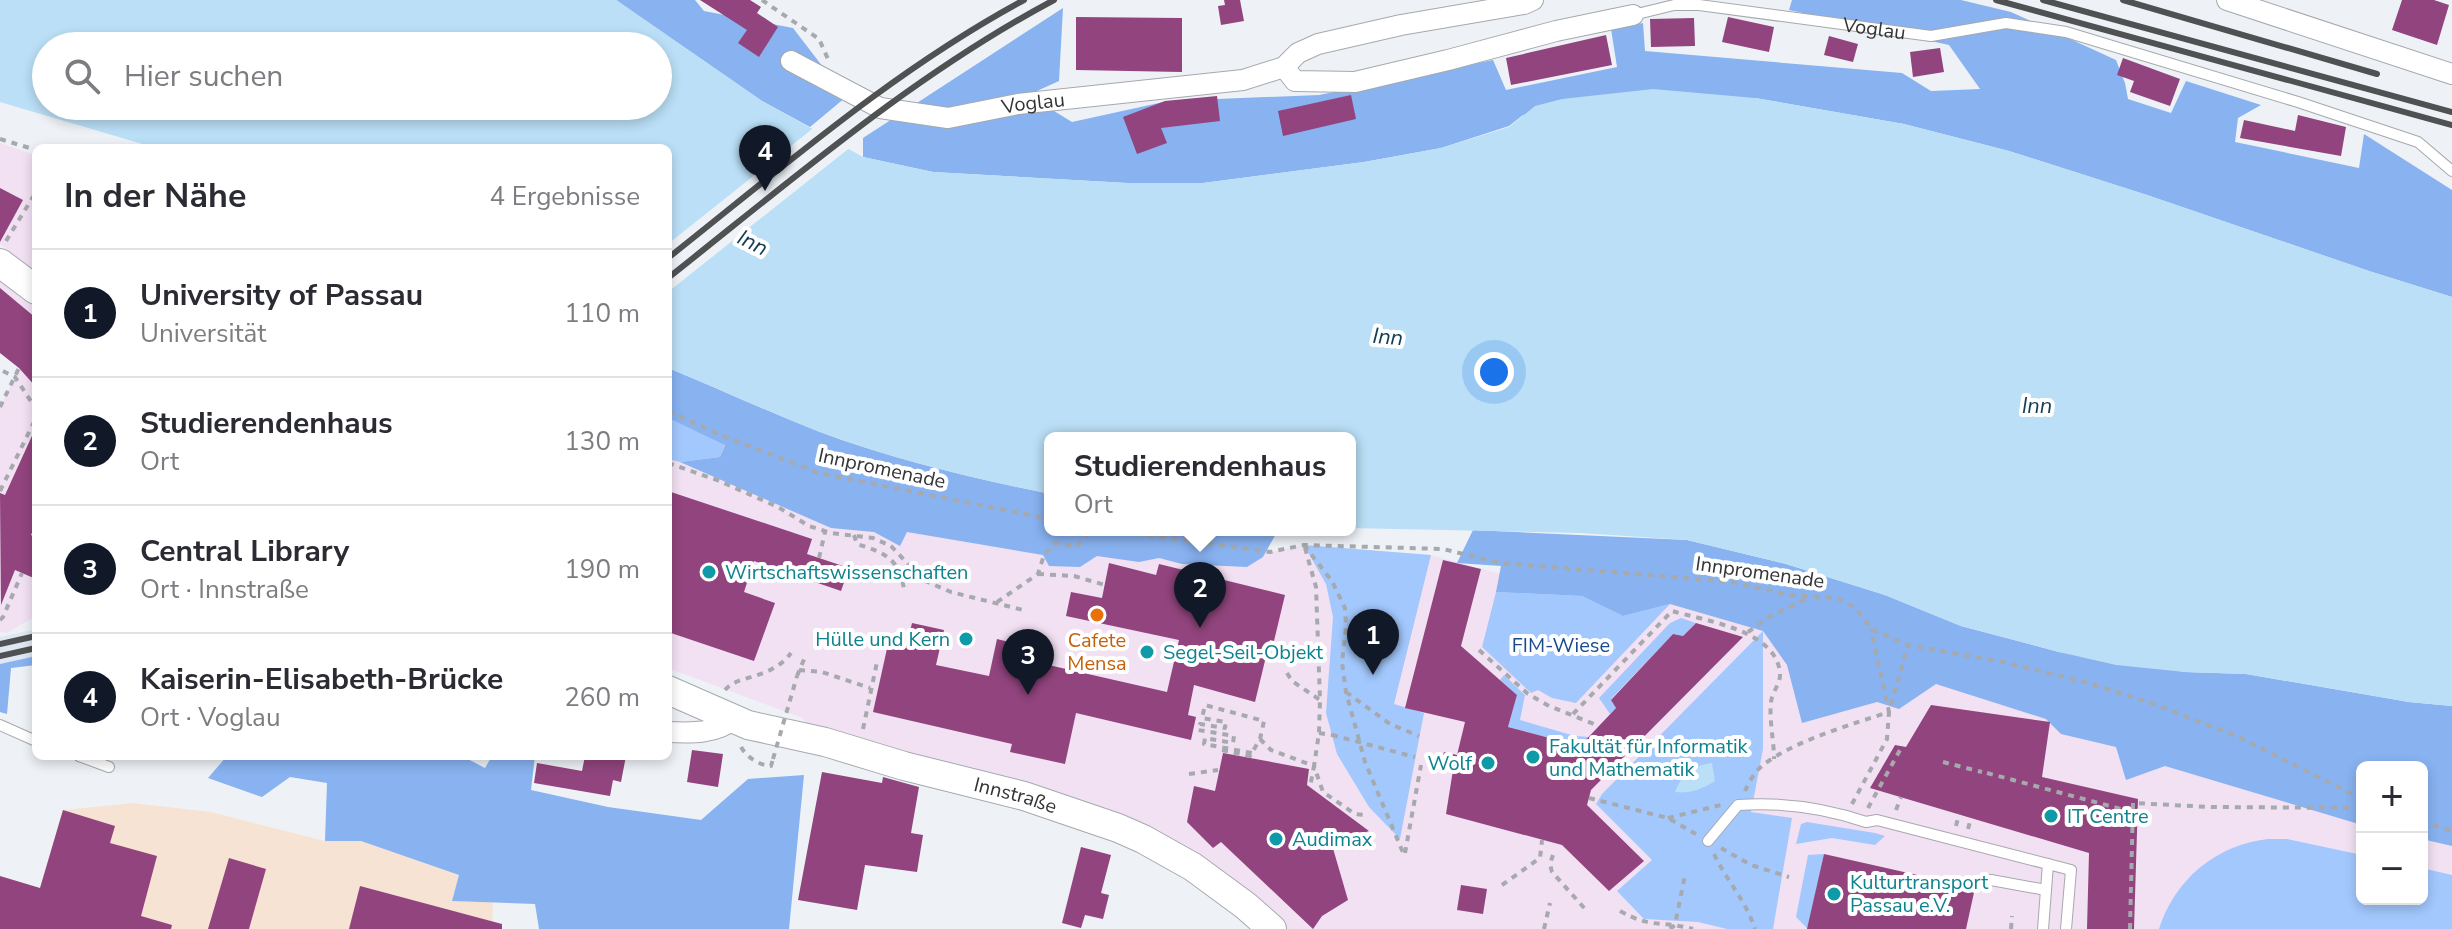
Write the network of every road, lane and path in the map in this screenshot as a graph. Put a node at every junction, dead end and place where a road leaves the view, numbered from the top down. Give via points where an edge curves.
1 (762, 0) edge
2 (1533, 0) edge
3 (2227, 0) edge
4 (1633, 15) joint
5 (791, 61) dead end
6 (1284, 67) junction
7 (2452, 74) edge
8 (851, 94) junction
9 (0, 139) edge
10 (32, 149) edge
11 (2452, 171) edge
12 (32, 199) edge
13 (1, 256) edge
14 (32, 286) edge
15 (19, 368) dead end
16 (3, 371) dead end
17 (15, 377) junction
18 (32, 403) edge
19 (0, 407) edge
20 (672, 413) edge
21 (32, 426) edge
22 (672, 464) edge
23 (1, 487) edge
24 (1044, 518) edge
25 (825, 532) junction
26 (854, 535) junction
27 (1086, 536) edge
28 (1155, 536) edge
29 (1304, 545) junction
30 (819, 558) dead end
31 (22, 573) dead end
32 (1038, 574) junction
33 (1105, 585) dead end
34 (904, 590) dead end
35 (1808, 598) junction
36 (996, 603) junction
37 (1027, 611) dead end
38 (0, 620) edge
39 (1871, 629) junction
40 (1748, 633) junction
41 (1908, 645) junction
42 (1479, 650) dead end
43 (791, 653) dead end
44 (805, 657) dead end
45 (877, 662) dead end
46 (799, 670) junction
47 (1504, 672) junction
48 (1287, 673) dead end
49 (1498, 679) dead end
50 (731, 684) dead end
51 (871, 689) junction
52 (672, 692) edge
53 (1346, 692) junction
54 (1320, 700) junction
55 (866, 711) dead end
56 (1889, 712) junction
57 (1573, 714) junction
58 (0, 725) edge
59 (1599, 726) dead end
60 (738, 727) junction
61 (672, 732) edge
62 (1319, 733) junction
63 (1419, 736) dead end
64 (32, 739) edge
65 (1260, 739) junction
66 (1222, 750) dead end
67 (1904, 751) dead end
68 (1252, 753) junction
69 (1415, 757) dead end
70 (1774, 759) junction
71 (90, 760) edge
72 (1943, 762) dead end
73 (1421, 765) dead end
74 (1314, 766) junction
75 (109, 767) dead end
76 (1218, 770) dead end
77 (1189, 774) dead end
78 (1310, 787) dead end
79 (2356, 796) edge
80 (1901, 797) dead end
81 (1589, 798) dead end
82 (1738, 805) junction
83 (1868, 808) dead end
84 (2356, 808) edge
85 (2132, 812) junction
86 (1895, 813) dead end
87 (1366, 815) dead end
88 (1845, 817) junction
89 (1668, 818) junction
90 (2428, 823) edge
91 (2452, 831) edge
92 (1542, 840) dead end
93 (1708, 841) junction
94 (1553, 855) dead end
95 (1540, 858) junction
96 (1550, 864) junction
97 (2048, 864) junction
98 (1685, 875) dead end
99 (1789, 877) dead end
100 (1991, 880) dead end
101 (1502, 885) dead end
102 (2046, 890) junction
103 (1550, 903) dead end
104 (1586, 910) dead end
105 (2012, 916) dead end
106 (1675, 925) junction
107 (1272, 929) edge
108 (1544, 929) edge
109 (1638, 929) edge
110 (1670, 929) edge
111 (1693, 929) edge
112 (1755, 929) edge
113 (2011, 929) edge
114 (2043, 929) edge
115 (2066, 929) edge
116 (2130, 929) edge

1 - 8 path via 819,39
2 - 6 street, Voglau via 1318,44
3 - 7 street
4 - 6 street, Voglau via 1355,82 1295,81
4 - 11 lane, Voglau via 1699,5 1931,36 2006,23 2066,32 2418,142
5 - 8 street, Voglau
6 - 8 street, Voglau via 1243,80 1018,104 948,118 880,108
9 - 10 path
12 - 13 path
13 - 14 street
15 - 17 path
16 - 17 path
17 - 18 path
17 - 19 path
20 - 24 path, Innpromenade via 819,473
21 - 23 path
22 - 25 path
25 - 26 path
25 - 30 path
26 - 34 path via 857,544 891,559 902,574
26 - 36 path via 891,546 923,580
27 - 32 path via 1077,546 1055,543
28 - 29 path, Innpromenade via 1270,552
29 - 35 path, Innpromenade via 1443,549 1501,563 1732,582
29 - 53 path via 1345,608
29 - 54 path via 1316,587
31 - 38 path
32 - 33 path
32 - 36 path
35 - 39 path, Innpromenade via 1837,598 1856,608
35 - 40 path
36 - 37 path
39 - 41 path, Innpromenade
39 - 56 path
40 - 57 path via 1672,611
40 - 70 path via 1778,664 1780,680 1771,700
41 - 56 path
41 - 79 path, Innpromenade via 2003,662 2154,704 2239,737
42 - 47 path
43 - 50 path via 769,672
44 - 46 path
45 - 51 path
46 - 51 path
46 - 60 path, bridge via 771,766 741,749
47 - 49 path
47 - 57 path via 1528,694
48 - 54 path
51 - 55 path
52 - 60 street, Innstraße
53 - 63 path via 1390,724
53 - 73 path via 1365,762 1404,855
54 - 62 path
56 - 70 path via 1823,734
56 - 88 path via 1887,739
57 - 59 path
58 - 64 lane
60 - 61 street
60 - 107 street, Innstraße via 825,742 1024,796 1118,828 1193,867
62 - 69 path, bridge
62 - 74 path
65 - 68 path
65 - 68 path via 1264,721 1205,705 1202,718 1226,722 1225,728 1200,724 1198,730 1234,736 1233,743 1205,738 1204,744
65 - 74 path via 1271,750
66 - 68 path
67 - 83 path
70 - 82 path via 1760,767
71 - 75 lane
72 - 85 path
74 - 78 path
74 - 87 path via 1323,792 1355,814
76 - 77 path
80 - 86 path
81 - 89 path
82 - 88 lane via 1795,805
82 - 89 path
82 - 93 lane
84 - 85 path via 2133,803
85 - 116 path
88 - 97 lane via 1877,820
89 - 93 path
90 - 91 path
92 - 95 path
93 - 99 path via 1751,865
93 - 112 path via 1748,907
94 - 96 path
95 - 96 path
95 - 101 path
96 - 104 path via 1559,883
97 - 102 lane
97 - 115 lane via 2071,870
98 - 106 path
100 - 102 lane
102 - 114 lane
103 - 108 path
105 - 113 path
106 - 109 path via 1651,928 1620,911
106 - 110 path
106 - 111 path

